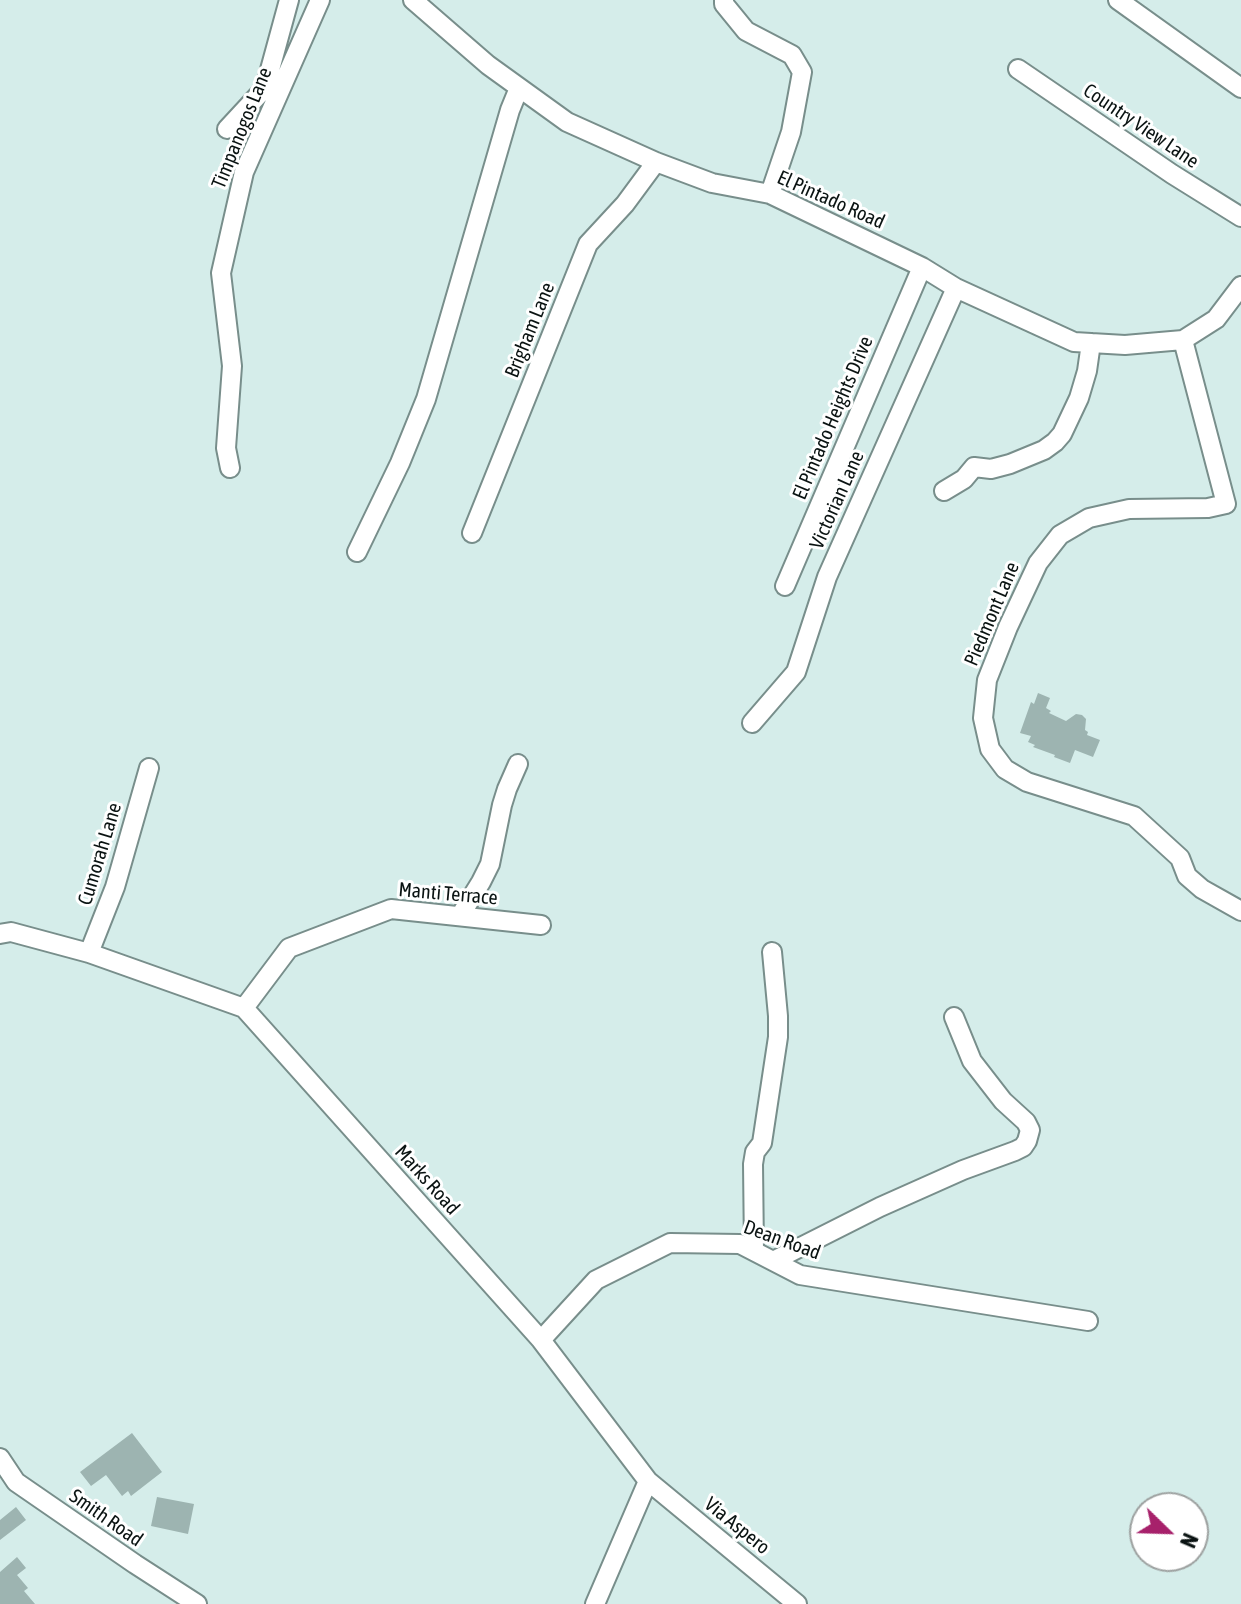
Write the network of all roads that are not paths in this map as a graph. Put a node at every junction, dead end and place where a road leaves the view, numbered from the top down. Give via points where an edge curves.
1 (289, 0) edge
2 (320, 0) edge
3 (413, 0) edge
4 (724, 0) edge
5 (1118, 0) edge
6 (1018, 69) dead end
7 (519, 88) junction
8 (1241, 88) edge
9 (227, 129) dead end
10 (656, 162) junction
11 (770, 194) junction
12 (1241, 217) edge
13 (922, 267) junction
14 (1241, 286) edge
15 (956, 288) junction
16 (1183, 340) junction
17 (1091, 343) junction
18 (230, 468) dead end
19 (944, 491) dead end
20 (472, 533) dead end
21 (357, 552) dead end
22 (785, 586) dead end
23 (752, 723) dead end
24 (518, 764) dead end
25 (149, 768) dead end
26 (1241, 911) edge
27 (460, 916) junction
28 (541, 925) dead end
29 (0, 934) edge
30 (772, 952) dead end
31 (89, 953) junction
32 (244, 1008) junction
33 (954, 1017) dead end
34 (754, 1251) junction
35 (773, 1261) junction
36 (1088, 1321) dead end
37 (541, 1340) junction
38 (0, 1458) edge
39 (648, 1481) junction
40 (197, 1604) edge
41 (595, 1604) edge
42 (797, 1604) edge

1 - 9 street via 265,88
2 - 18 street, Timpanogos Lane via 244,172 221,273 232,366 226,448
3 - 7 street, El Pintado Road
4 - 11 street via 746,31 792,55 802,72 791,132
5 - 8 street
6 - 12 street, Country View Lane
7 - 10 street, El Pintado Road via 567,122
7 - 21 street via 426,399
10 - 11 street, El Pintado Road via 712,183
10 - 20 street, Brigham Lane via 588,244
11 - 13 street, El Pintado Road
13 - 15 street, El Pintado Road
13 - 22 street, El Pintado Heights Drive
14 - 16 street, El Pintado Road via 1216,319
15 - 17 street, El Pintado Road via 1074,342
15 - 23 street, Victorian Lane via 827,577 796,672
16 - 17 street, El Pintado Road
16 - 26 street, Piedmont Lane via 1226,504 1129,509 1089,518 1060,535 1038,563 1008,627 987,680 983,718 990,749 1005,769 1057,793 1134,816 1180,858 1187,876
17 - 19 street via 1079,398 1055,442 1010,464 974,467
24 - 27 street via 502,805 490,864
25 - 31 street, Cumorah Lane via 115,887
27 - 28 street, Manti Terrace
27 - 32 street, Manti Terrace via 391,909 289,948
29 - 31 street, Marks Road via 11,932
30 - 34 street via 778,1037 762,1143 753,1164
31 - 32 street, Marks Road
32 - 37 street, Marks Road
33 - 35 street via 972,1061 1026,1122 1030,1130 1023,1147 880,1207
34 - 35 street, Dean Road
34 - 37 street, Dean Road via 740,1244 670,1243 596,1280
35 - 36 street, Dean Road via 800,1275
37 - 39 street, Marks Road
38 - 40 street, Smith Road via 16,1482
39 - 41 street
39 - 42 street, Via Aspero

